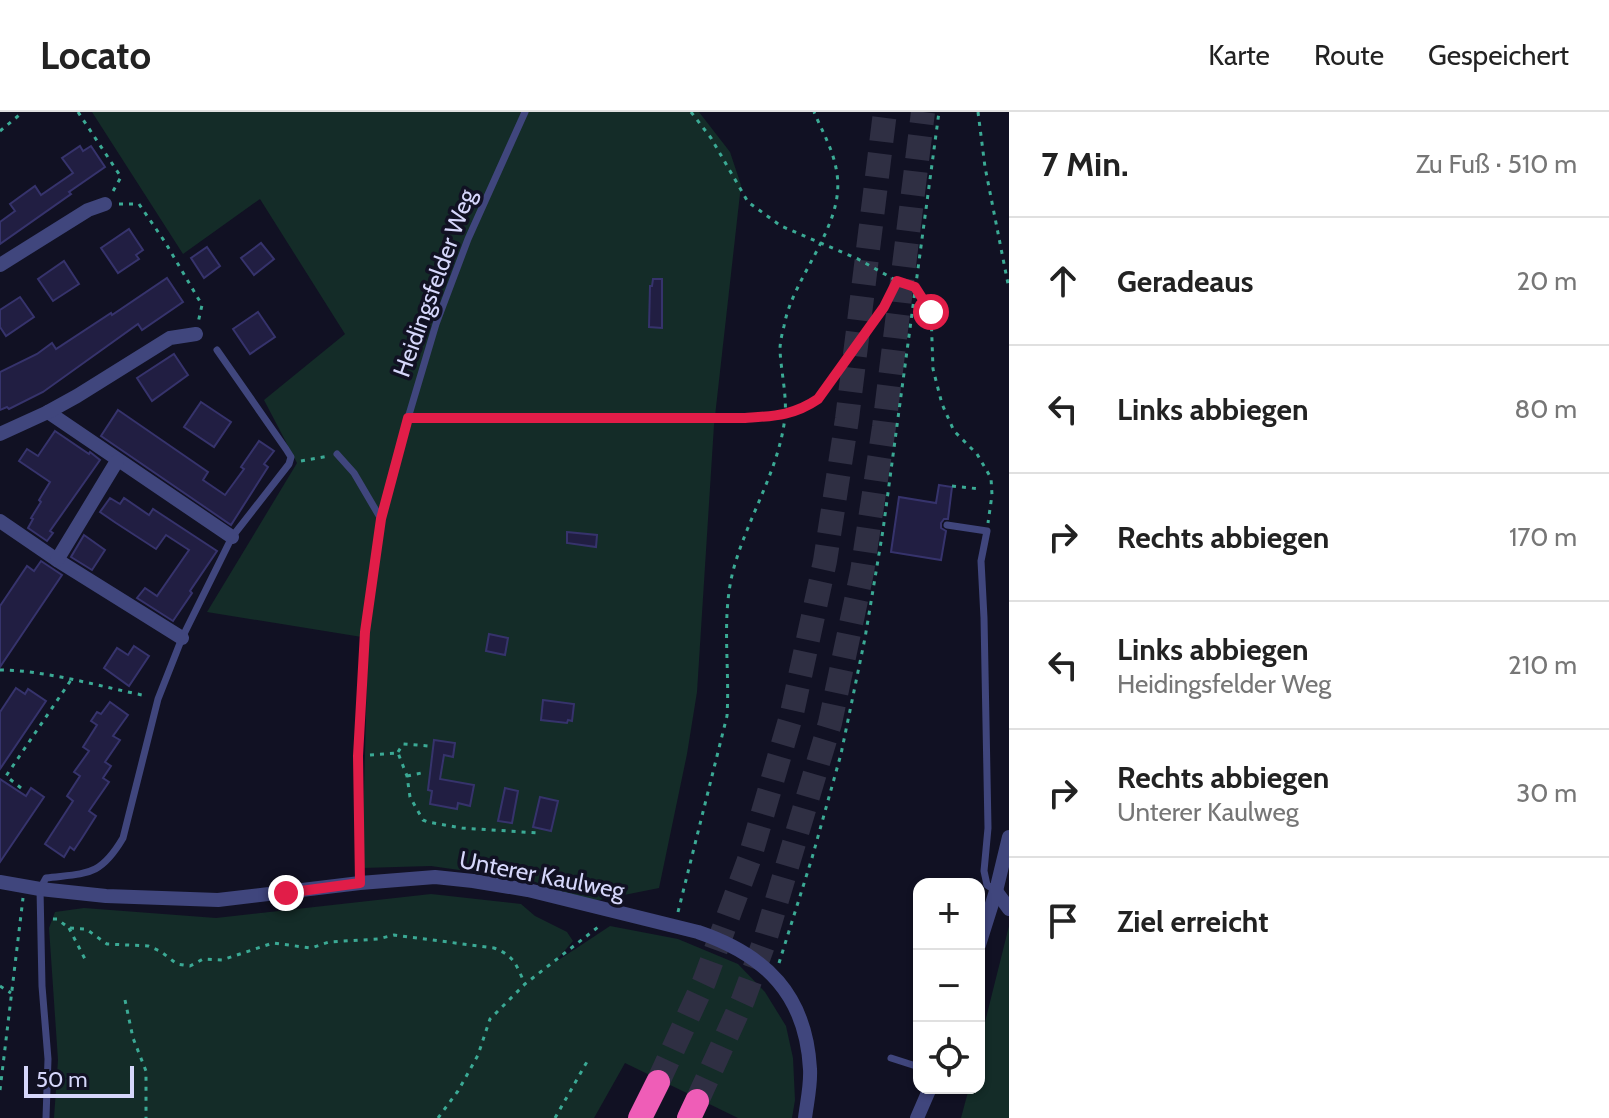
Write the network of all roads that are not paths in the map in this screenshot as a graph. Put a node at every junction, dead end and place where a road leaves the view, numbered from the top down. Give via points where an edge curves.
1 (525, 112) edge
2 (105, 204) dead end
3 (0, 265) edge
4 (196, 334) dead end
5 (217, 350) dead end
6 (48, 412) junction
7 (0, 434) edge
8 (337, 454) road end
9 (117, 461) junction
10 (381, 519) junction
11 (947, 525) dead end
12 (2, 526) edge
13 (232, 537) junction
14 (57, 560) junction
15 (182, 638) junction
16 (1009, 837) edge
17 (0, 882) edge
18 (360, 883) junction
19 (40, 889) junction
20 (996, 891) junction
21 (1009, 909) edge
22 (985, 926) edge
23 (891, 1058) dead end
24 (913, 1065) edge
25 (658, 1082) tunnel mouth
26 (927, 1094) edge
27 (46, 1118) edge
28 (640, 1118) edge
29 (805, 1118) edge
30 (917, 1118) edge

1 - 10 lane, Heidingsfelder Weg via 436,324
2 - 3 street
4 - 6 street via 170,338
5 - 13 lane via 291,457
6 - 7 street
6 - 9 street
8 - 10 lane
9 - 13 street
9 - 14 street
10 - 18 lane, Heidingsfelder Weg via 365,632 358,756
11 - 20 lane via 987,531 981,561 988,828 984,871 987,885
12 - 14 street
13 - 15 lane
14 - 15 street
15 - 19 lane via 158,699 123,838 95,870 46,878
16 - 20 street
17 - 19 street, Unterer Kaulweg
18 - 19 street, Unterer Kaulweg via 218,900
18 - 29 street, Unterer Kaulweg via 435,877 528,890 731,945 775,976 801,1020 811,1072
19 - 27 lane
20 - 21 street
20 - 22 street
23 - 24 lane
25 - 28 highway
26 - 30 street

